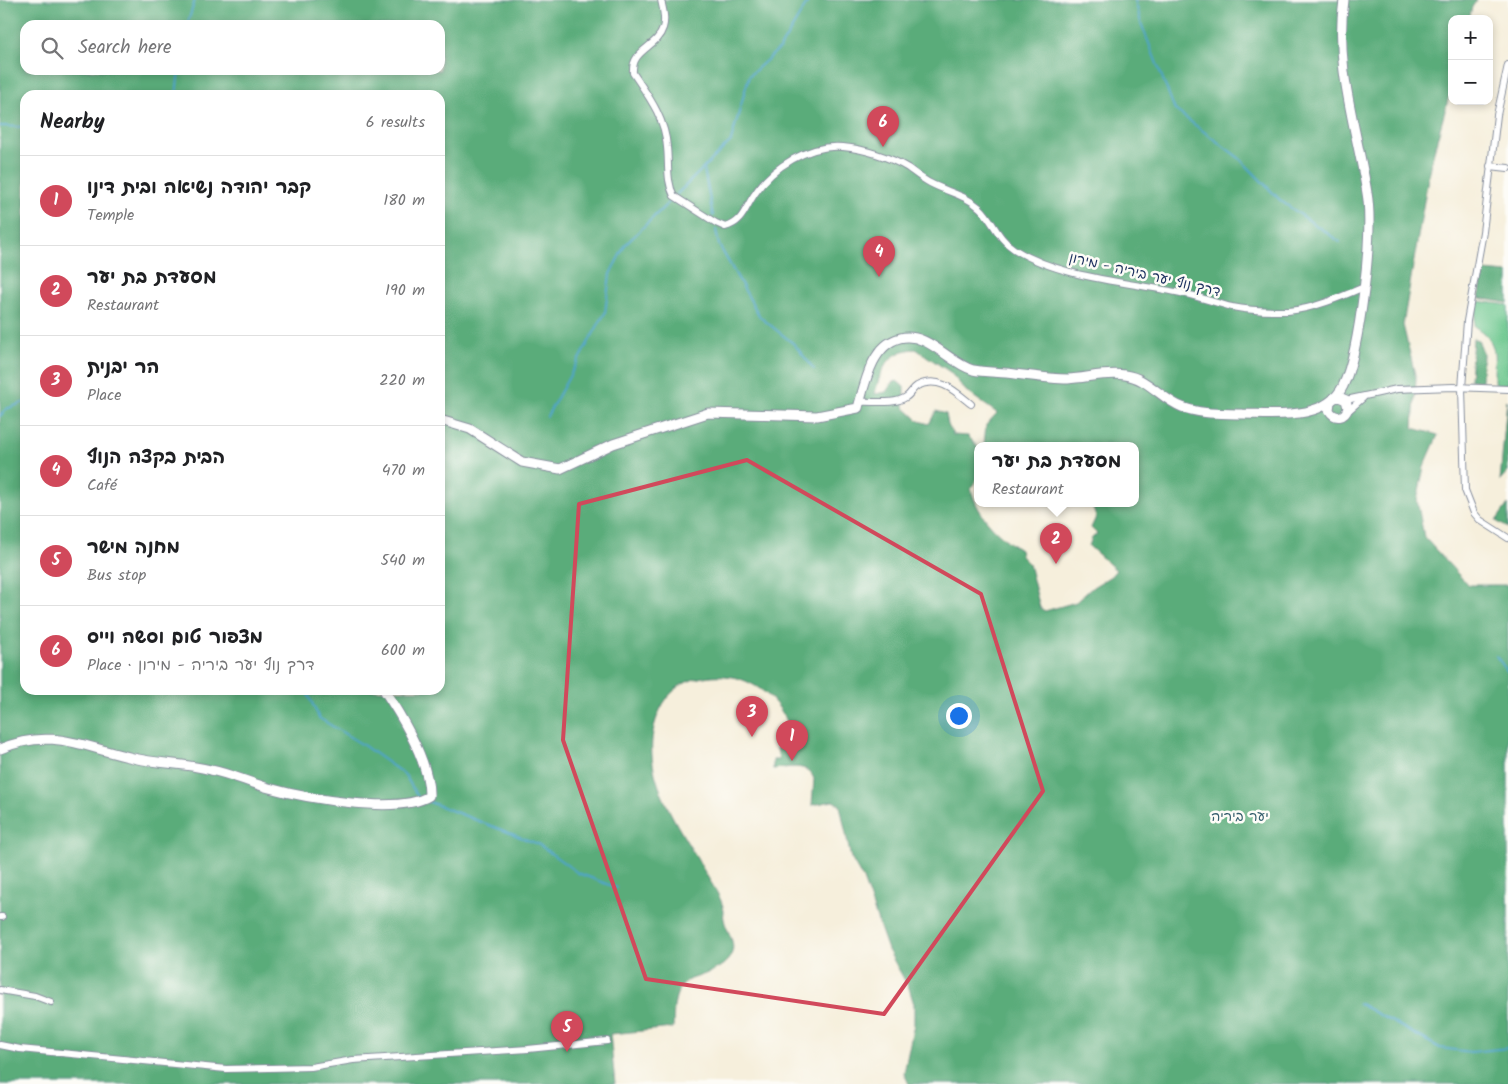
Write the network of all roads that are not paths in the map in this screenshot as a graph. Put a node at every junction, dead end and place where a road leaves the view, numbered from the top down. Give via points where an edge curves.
1 (661, 0) edge
2 (1344, 0) edge
3 (1508, 65) edge
4 (1490, 166) junction
5 (1508, 168) edge
6 (1364, 287) junction
7 (1462, 388) junction
8 (1508, 389) edge
9 (1366, 396) junction
10 (860, 402) junction
11 (1337, 402) junction
12 (971, 404) dead end
13 (1348, 411) junction
14 (445, 422) edge
15 (1508, 538) edge
16 (387, 695) edge
17 (0, 749) edge
18 (0, 990) edge
19 (51, 1002) dead end
20 (607, 1041) dead end
21 (0, 1045) edge

1 - 6 street, דרך נוף יער ביריה - מירון via 664,26 635,59 633,73 660,114 667,145 670,189 674,196 725,227 738,221 754,195 782,165 805,153 844,147 894,161 930,183 969,199 982,210 998,235 1011,247 1043,262 1089,276 1180,292 1231,307 1259,311 1309,306
2 - 6 main road via 1340,27 1346,92 1368,195
3 - 4 street
4 - 5 street
4 - 7 street via 1467,321
6 - 11 main road via 1347,376
7 - 8 street
7 - 9 street via 1396,389
7 - 15 street via 1465,490 1480,520
9 - 11 street
9 - 13 street
10 - 11 main road via 876,358 888,342 903,337 917,338 972,370 1064,379 1114,374 1131,376 1175,404 1204,412 1289,414
10 - 12 street via 895,401 906,397 915,387 939,383 949,386
10 - 14 main road via 858,408 817,416 708,413 613,444 560,469 522,462 470,430
11 - 13 main road
11 - 13 main road via 1333,416 1340,417
16 - 17 main road via 415,748 430,785 429,796 420,802 385,805 314,797 269,788 213,770 135,758 63,740 36,738
18 - 19 street
20 - 21 street via 528,1050 256,1069

